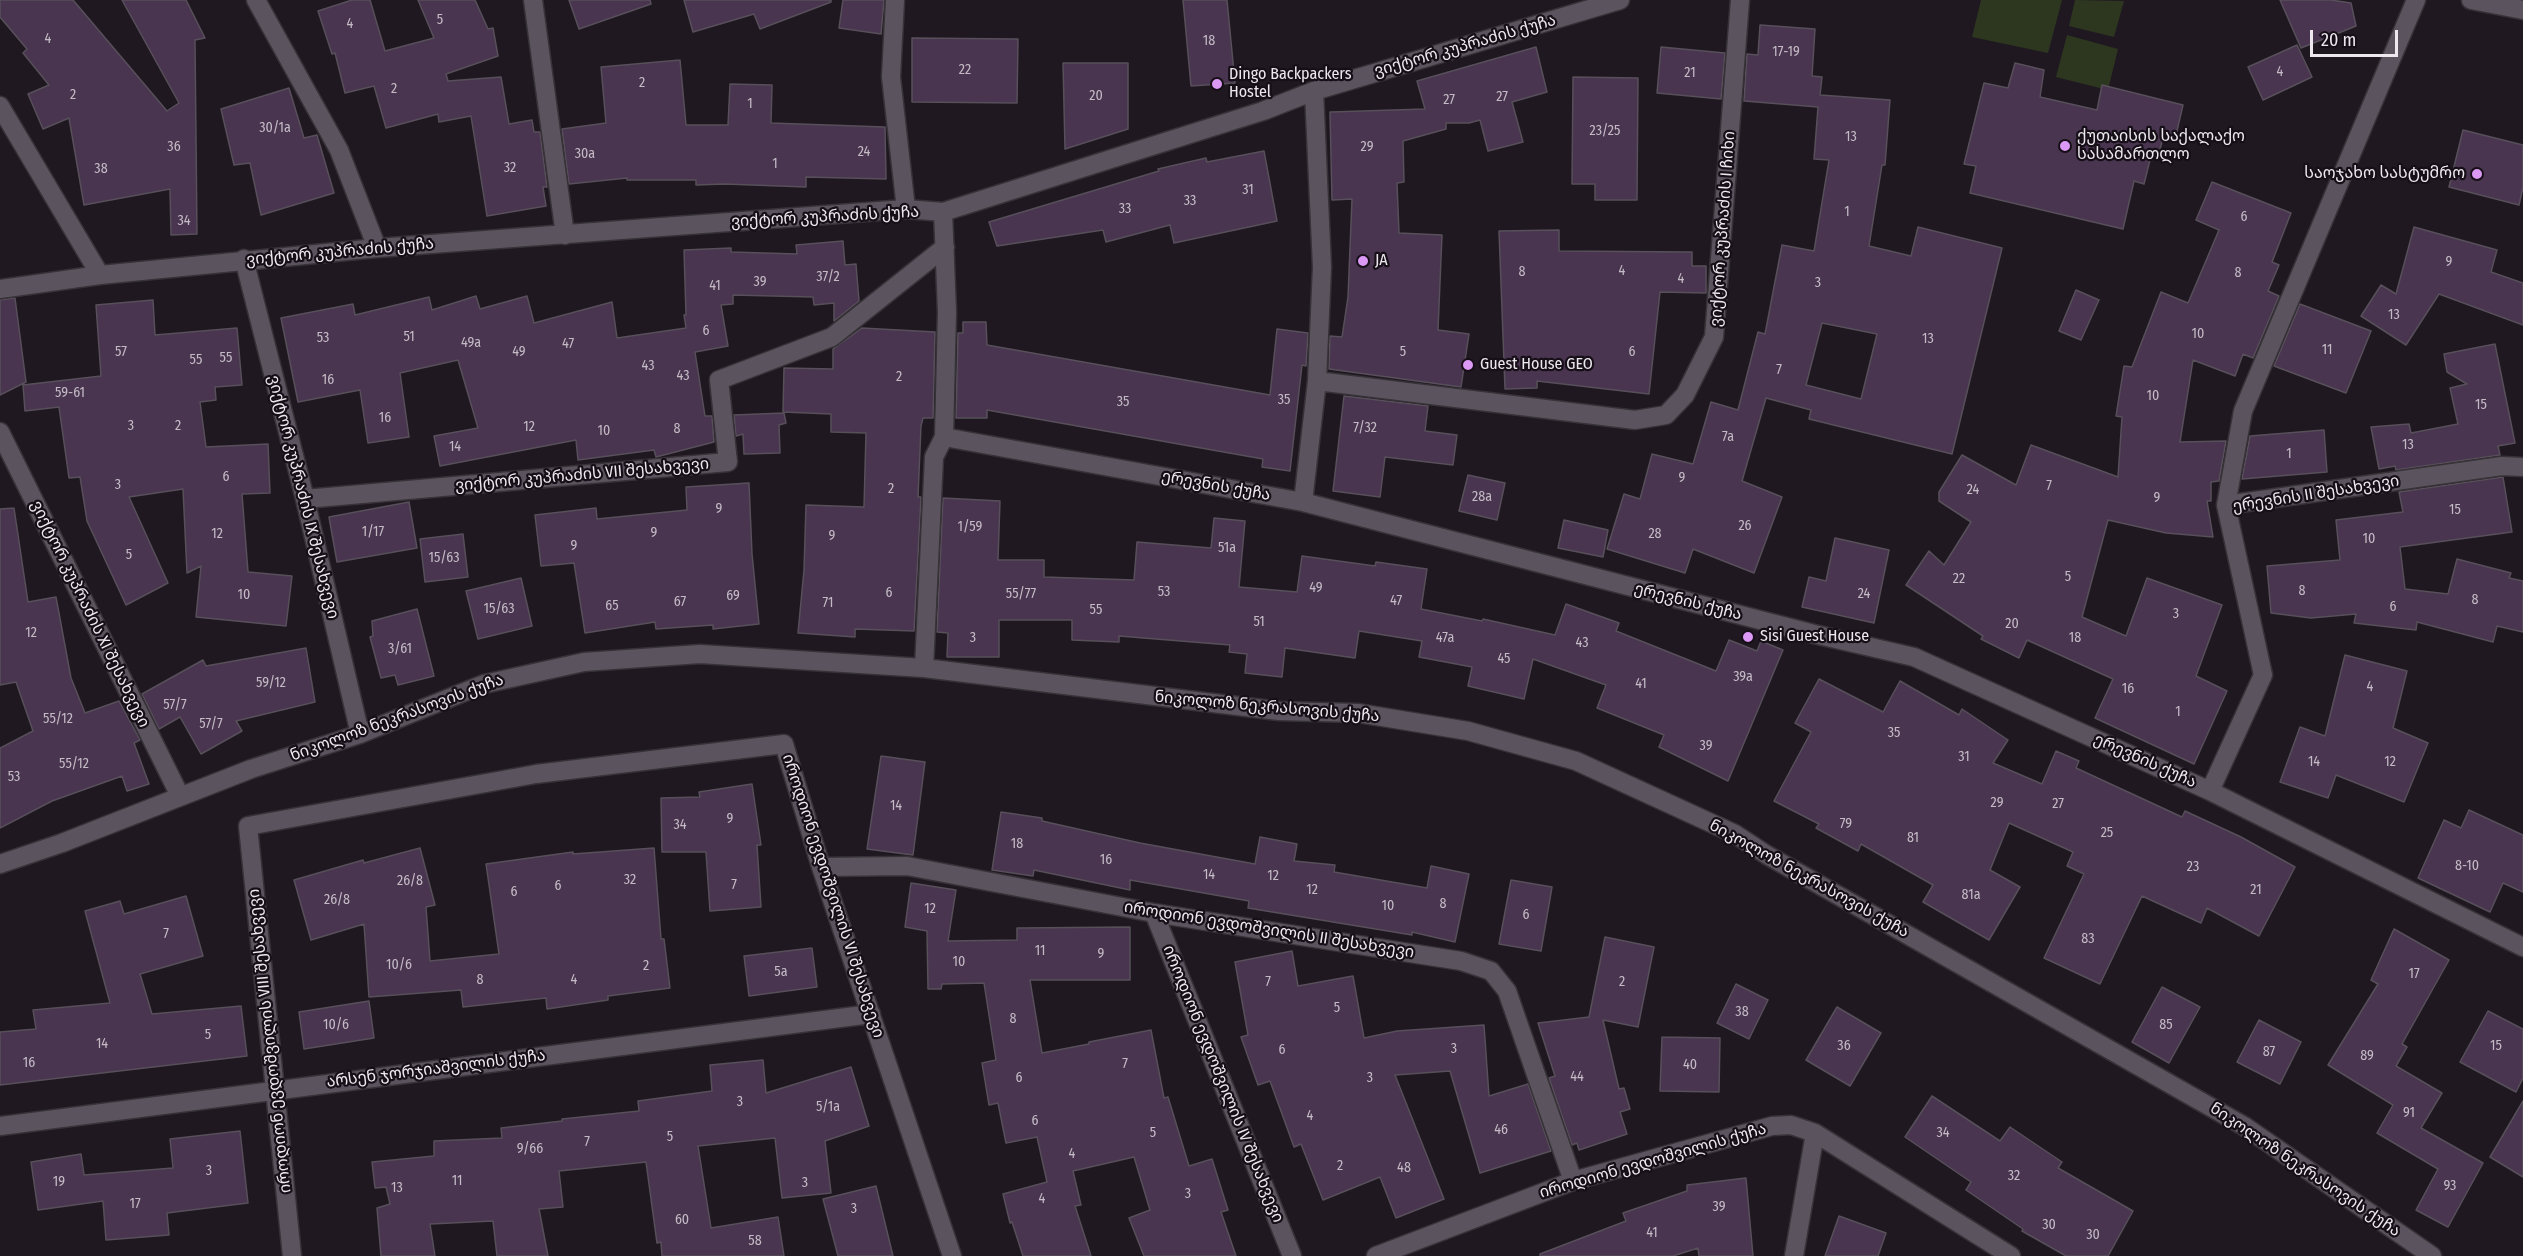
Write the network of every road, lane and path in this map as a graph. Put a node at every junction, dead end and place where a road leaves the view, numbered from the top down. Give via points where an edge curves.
1 (256, 0) edge
2 (533, 0) edge
3 (895, 0) edge
4 (1620, 0) edge
5 (1740, 0) edge
6 (2416, 0) edge
7 (2471, 0) edge
8 (2523, 10) edge
9 (1314, 91) junction
10 (0, 106) edge
11 (906, 209) junction
12 (943, 212) junction
13 (565, 235) junction
14 (945, 247) junction
15 (377, 248) junction
16 (244, 260) junction
17 (99, 275) junction
18 (0, 289) edge
19 (1317, 381) junction
20 (0, 432) edge
21 (944, 437) junction
22 (2523, 467) edge
23 (305, 500) junction
24 (1303, 502) junction
25 (2226, 505) junction
26 (924, 668) junction
27 (360, 734) junction
28 (2210, 791) junction
29 (180, 796) junction
30 (248, 826) joint
31 (0, 864) edge
32 (821, 867) junction
33 (1154, 913) junction
34 (2523, 947) edge
35 (871, 1014) junction
36 (275, 1089) junction
37 (0, 1126) edge
38 (1815, 1133) junction
39 (1573, 1181) junction
40 (292, 1256) edge
41 (952, 1256) edge
42 (1292, 1256) edge
43 (1376, 1256) edge
44 (1794, 1256) edge
45 (2011, 1256) edge
46 (2432, 1256) edge

1 - 15 street via 339,150
2 - 13 street
3 - 11 street via 891,77
4 - 9 street, ვიქტორ კუპრაძის ქუჩა
5 - 19 street, ვიქტორ კუპრაძის I ჩიხი via 1714,337 1685,395 1666,415 1635,420
6 - 25 street via 2243,411
7 - 8 street
9 - 12 street, ვიქტორ კუპრაძის ქუჩა via 1263,111
9 - 19 street via 1322,267
10 - 17 street
11 - 12 street, ვიქტორ კუპრაძის ქუჩა
11 - 13 street, ვიქტორ კუპრაძის ქუჩა
12 - 14 street
13 - 15 street, ვიქტორ კუპრაძის ქუჩა
14 - 21 street
14 - 23 street, ვიქტორ კუპრაძის VII შესახვევი via 832,337 719,380 728,462
15 - 16 street, ვიქტორ კუპრაძის ქუჩა
16 - 17 street, ვიქტორ კუპრაძის ქუჩა
16 - 23 street, ვიქტორ კუპრაძის IX შესახვევი
17 - 18 street, ვიქტორ კუპრაძის ქუჩა
19 - 24 street
20 - 29 street, ვიქტორ კუპრაძის XI შესახვევი
21 - 24 street, ერევნის ქუჩა
21 - 26 street via 934,457
22 - 25 street, ერევნის II შესახვევი via 2502,466
23 - 27 street, ვიქტორ კუპრაძის IX შესახვევი
24 - 28 street, ერევნის ქუჩა via 1914,657
25 - 28 street, ერევნის II შესახვევი via 2263,675
26 - 27 street, ნიკოლოზ ნეკრასოვის ქუჩა via 700,654 584,662 484,684
26 - 46 street, ნიკოლოზ ნეკრასოვის ქუჩა via 1279,711 1358,713 1468,731 1576,761 1735,834 2195,1097 2244,1126
27 - 29 street, ნიკოლოზ ნეკრასოვის ქუჩა
28 - 34 street, ერევნის ქუჩა
29 - 31 street, ნიკოლოზ ნეკრასოვის ქუჩა
30 - 32 street, იროდიონ ევდოშვილის VI შესახვევი via 536,774 784,744
30 - 36 street, იროდიონ ევდოშვილის VIII შესახვევი
32 - 33 street, იროდიონ ევდოშვილის II შესახვევი via 907,866
32 - 35 street, იროდიონ ევდოშვილის VI შესახვევი
33 - 39 street, იროდიონ ევდოშვილის II შესახვევი via 1461,961 1491,971 1507,991
33 - 42 street, იროდიონ ევდოშვილის IV შესახვევი
35 - 36 street, არსენ ჯორჯიაშვილის ქუჩა
35 - 41 street, იროდიონ ევდოშვილის VI შესახვევი
36 - 37 street, არსენ ჯორჯიაშვილის ქუჩა
36 - 40 street, იროდიონ ევდოშვილის VIII შესახვევი
38 - 39 street, იროდიონ ევდოშვილის ქუჩა via 1791,1125 1772,1126
38 - 44 street
38 - 45 street, იროდიონ ევდოშვილის ქუჩა
39 - 43 street, იროდიონ ევდოშვილის ქუჩა

